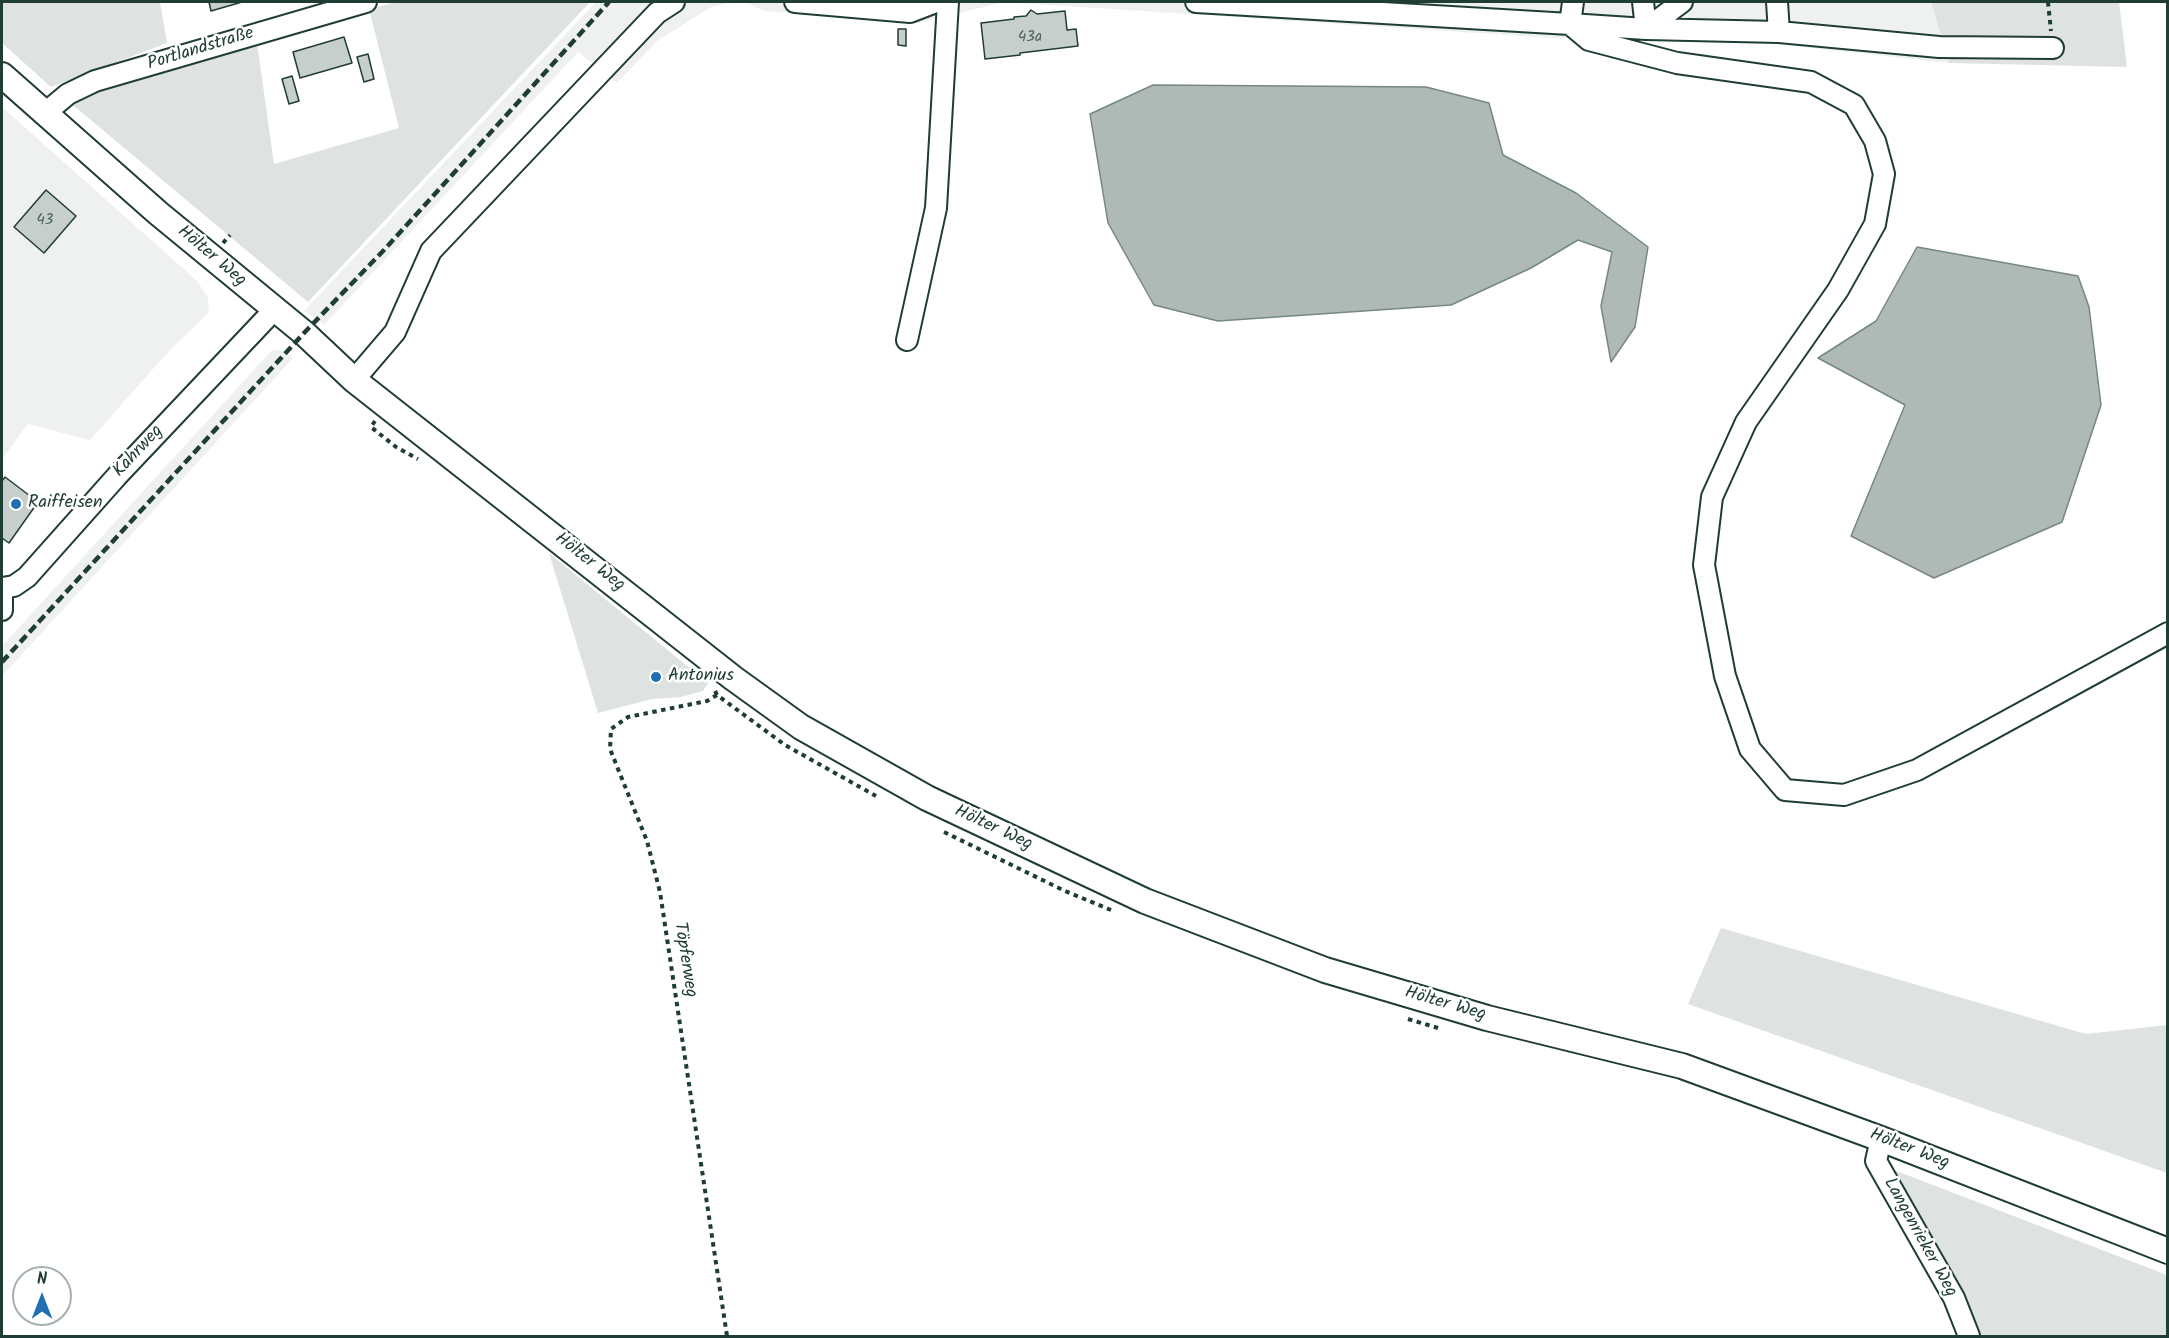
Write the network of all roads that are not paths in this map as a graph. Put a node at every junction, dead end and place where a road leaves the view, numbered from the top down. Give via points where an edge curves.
1 (360, 2) edge
2 (674, 2) edge
3 (795, 2) edge
4 (936, 2) edge
5 (948, 2) edge
6 (1196, 2) edge
7 (1573, 2) edge
8 (1643, 2) edge
9 (1682, 2) edge
10 (1777, 2) edge
11 (1570, 24) junction
12 (1646, 29) junction
13 (1779, 32) junction
14 (2053, 48) road end
15 (2, 76) edge
16 (44, 114) junction
17 (275, 309) junction
18 (907, 340) dead end
19 (354, 380) junction
20 (2, 588) edge
21 (2, 610) edge
22 (2168, 633) edge
23 (1881, 1139) junction
24 (2168, 1251) edge
25 (1969, 1336) edge

1 - 16 street, Portlandstraße via 95,81 68,94
2 - 19 street via 657,13 431,251 395,332
3 - 4 street via 910,12
5 - 18 street via 936,208
6 - 11 street
7 - 11 street
8 - 12 street
9 - 12 street
10 - 13 street
11 - 12 street
11 - 22 street via 1589,40 1677,63 1810,82 1854,105 1875,141 1884,174 1875,224 1838,290 1746,422 1712,497 1704,566 1725,676 1750,749 1785,790 1844,795 1917,770
12 - 13 street
13 - 14 street via 1939,47
15 - 16 main road, Hölter Weg
16 - 17 main road, Hölter Weg
17 - 19 main road, Hölter Weg
17 - 20 street, Kahrweg via 117,476 40,564 14,586
19 - 23 main road, Hölter Weg via 631,596 723,680 927,798 1145,901 1325,970 1487,1018 1682,1066
20 - 21 street
23 - 24 main road, Hölter Weg
23 - 25 street, Langenrieker Weg via 1876,1161 1954,1298

